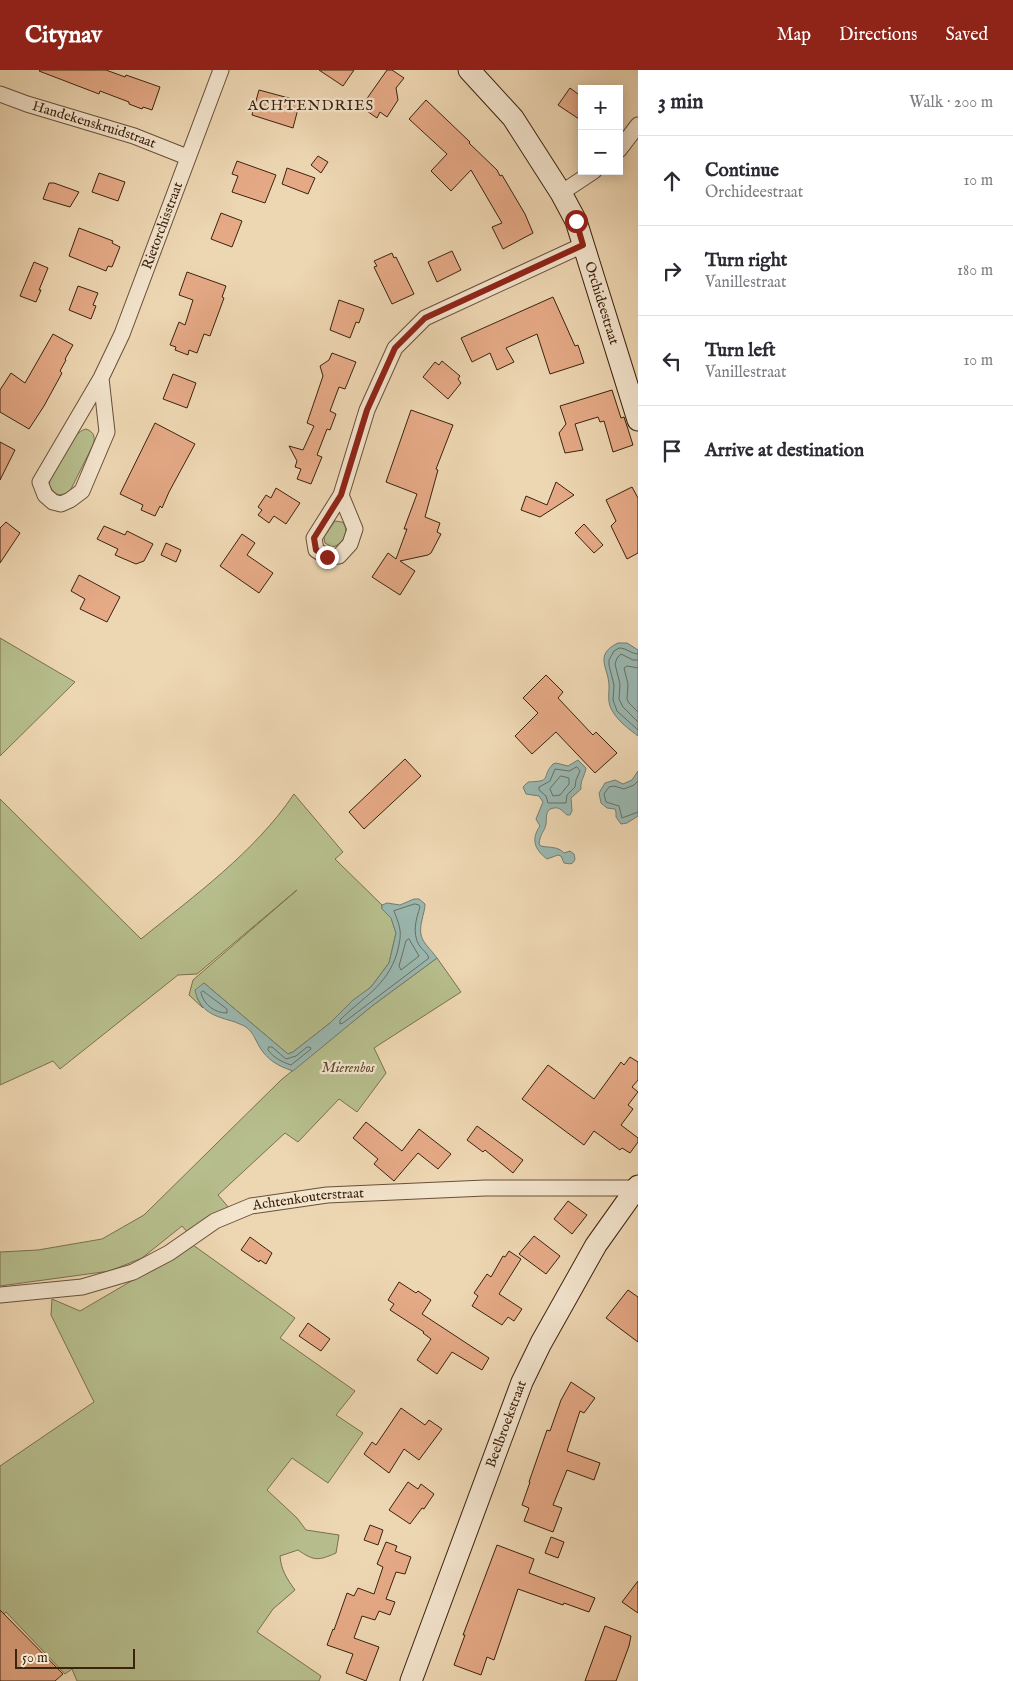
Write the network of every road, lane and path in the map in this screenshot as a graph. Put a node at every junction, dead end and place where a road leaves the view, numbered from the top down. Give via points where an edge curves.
1 (221, 70) edge
2 (469, 70) edge
3 (0, 94) edge
4 (638, 125) edge
5 (623, 145) edge
6 (187, 157) junction
7 (588, 175) edge
8 (561, 193) junction
9 (583, 245) junction
10 (101, 378) junction
11 (638, 420) edge
12 (341, 495) dead end
13 (637, 1187) edge
14 (0, 1295) edge
15 (411, 1681) edge

1 - 6 street, Rietorchisstraat
2 - 8 street, Orchideestraat via 513,118
3 - 6 street, Handekenskruidstraat via 134,136
4 - 5 street
6 - 10 street, Rietorchisstraat via 122,334
7 - 8 street
8 - 9 street, Orchideestraat via 576,221
9 - 11 street, Orchideestraat
9 - 12 street via 425,318 395,348 367,410
10 - 10 street, Rietorchisstraat via 40,482 45,495 53,502 61,504 82,491 108,432
13 - 14 street, Achtenkouterstraat via 327,1194 251,1206 215,1221 169,1253 133,1272 82,1287
13 - 15 street, Beelbroekstraat via 596,1245 522,1382

